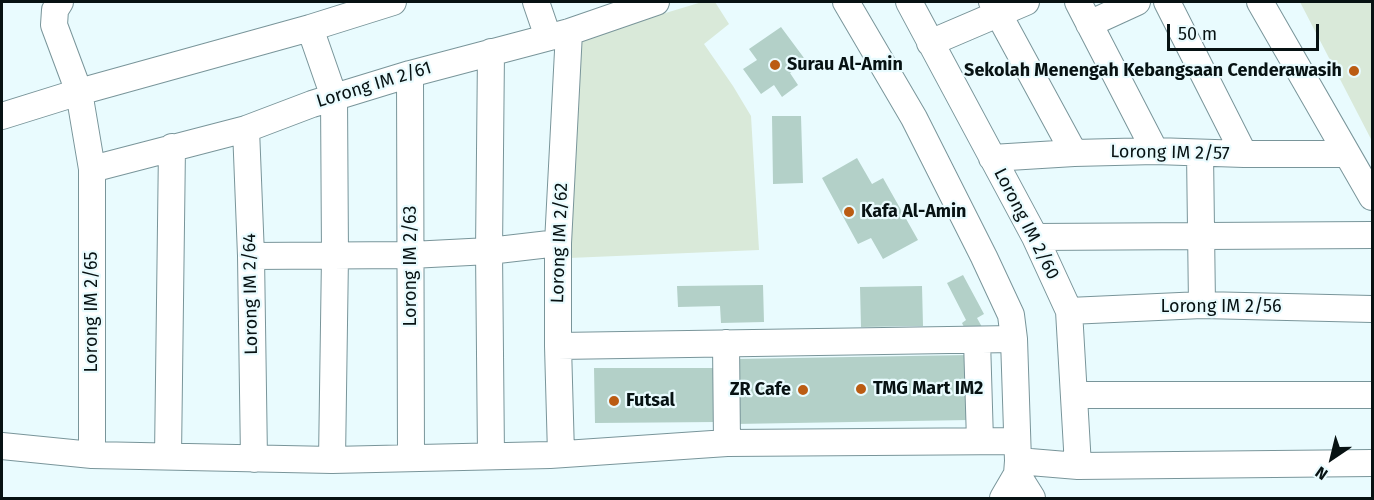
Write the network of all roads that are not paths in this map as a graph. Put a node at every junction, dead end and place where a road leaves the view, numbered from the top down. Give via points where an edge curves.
1 (60, 2) edge
2 (386, 2) edge
3 (536, 2) edge
4 (656, 2) edge
5 (846, 2) edge
6 (909, 2) edge
7 (1026, 2) edge
8 (1137, 2) edge
9 (1167, 2) edge
10 (1260, 2) edge
11 (996, 8) edge
12 (1084, 13) edge
13 (310, 28) junction
14 (558, 34) junction
15 (930, 43) junction
16 (491, 52) junction
17 (410, 74) junction
18 (79, 92) junction
19 (334, 97) junction
20 (2, 116) edge
21 (246, 129) junction
22 (172, 147) junction
23 (1155, 152) junction
24 (1074, 153) junction
25 (1200, 153) junction
26 (1244, 154) junction
27 (1347, 154) junction
28 (992, 158) junction
29 (92, 169) junction
30 (1372, 197) edge
31 (1201, 235) junction
32 (1372, 235) edge
33 (1035, 237) junction
34 (558, 243) junction
35 (489, 251) junction
36 (411, 255) junction
37 (251, 256) junction
38 (335, 256) junction
39 (1202, 305) junction
40 (1372, 309) edge
41 (1070, 311) junction
42 (977, 339) junction
43 (1014, 339) junction
44 (726, 343) junction
45 (558, 346) junction
46 (1076, 395) junction
47 (1372, 395) edge
48 (980, 441) junction
49 (727, 443) junction
50 (2, 446) edge
51 (92, 454) junction
52 (561, 454) junction
53 (168, 456) junction
54 (491, 456) junction
55 (411, 458) junction
56 (254, 459) junction
57 (1017, 459) junction
58 (1371, 459) edge
59 (332, 460) junction
60 (1078, 466) junction
61 (1003, 498) edge
62 (1032, 498) edge

1 - 18 street, Lorong IM 2/65 via 54,25
2 - 13 street
3 - 14 street
4 - 14 street, Lorong IM 2/61
5 - 43 street via 914,118 984,257 1011,315
6 - 15 street, Lorong IM 2/60
7 - 11 street
8 - 12 street
9 - 26 street
10 - 27 street
11 - 15 street
11 - 24 street
12 - 23 street
13 - 18 street
13 - 19 street
14 - 16 street, Lorong IM 2/61
14 - 34 street, Lorong IM 2/62
15 - 28 street, Lorong IM 2/60
16 - 17 street, Lorong IM 2/61
16 - 35 street
17 - 19 street, Lorong IM 2/61
17 - 36 street, Lorong IM 2/63
18 - 20 street
18 - 29 street, Lorong IM 2/65
19 - 21 street, Lorong IM 2/61
19 - 38 street
21 - 22 street, Lorong IM 2/61
21 - 37 street, Lorong IM 2/64
22 - 29 street, Lorong IM 2/61
22 - 53 street
23 - 24 street, Lorong IM 2/57
23 - 25 street, Lorong IM 2/57
24 - 28 street, Lorong IM 2/57
25 - 26 street, Lorong IM 2/57
25 - 31 street
26 - 27 street, Lorong IM 2/57
27 - 30 street
28 - 33 street, Lorong IM 2/60
29 - 51 street, Lorong IM 2/65
31 - 32 street
31 - 33 street
31 - 39 street
33 - 41 street, Lorong IM 2/60
34 - 35 street
34 - 45 street, Lorong IM 2/62
35 - 36 street
35 - 54 street
36 - 38 street
36 - 55 street, Lorong IM 2/63
37 - 38 street
37 - 56 street, Lorong IM 2/64
38 - 59 street
39 - 40 street, Lorong IM 2/56
39 - 41 street, Lorong IM 2/56
41 - 46 street, Lorong IM 2/60
42 - 43 street
42 - 44 street
42 - 48 street
43 - 57 street
44 - 45 street
44 - 49 street
45 - 52 street, Lorong IM 2/62
46 - 47 street
46 - 60 street, Lorong IM 2/60
48 - 49 street
48 - 57 street
49 - 52 street
50 - 51 street
51 - 53 street
52 - 54 street
53 - 56 street
54 - 55 street
55 - 59 street
56 - 59 street
57 - 60 street
57 - 61 street
57 - 62 street
58 - 60 street

